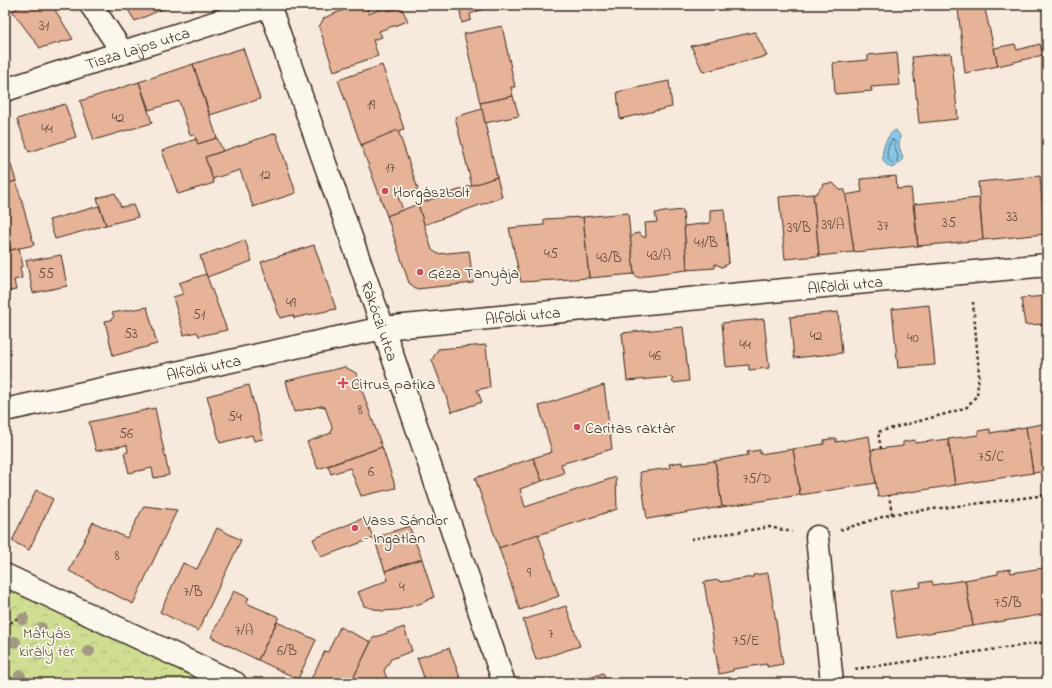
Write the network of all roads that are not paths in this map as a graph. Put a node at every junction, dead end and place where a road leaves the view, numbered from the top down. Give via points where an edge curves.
1 (92, 5) edge
2 (269, 5) edge
3 (123, 53) junction
4 (5, 90) edge
5 (1047, 265) edge
6 (383, 328) junction
7 (5, 410) edge
8 (817, 537) dead end
9 (5, 575) edge
10 (832, 678) edge
11 (235, 683) edge
12 (504, 683) edge

1 - 3 street
2 - 3 street, Tisza Lajos utca
2 - 6 street, Rákóczi utca
3 - 4 street, Tisza Lajos utca
5 - 6 street, Alföldi utca
6 - 7 street, Alföldi utca
6 - 12 street, Rákóczi utca
8 - 10 street
9 - 11 street

